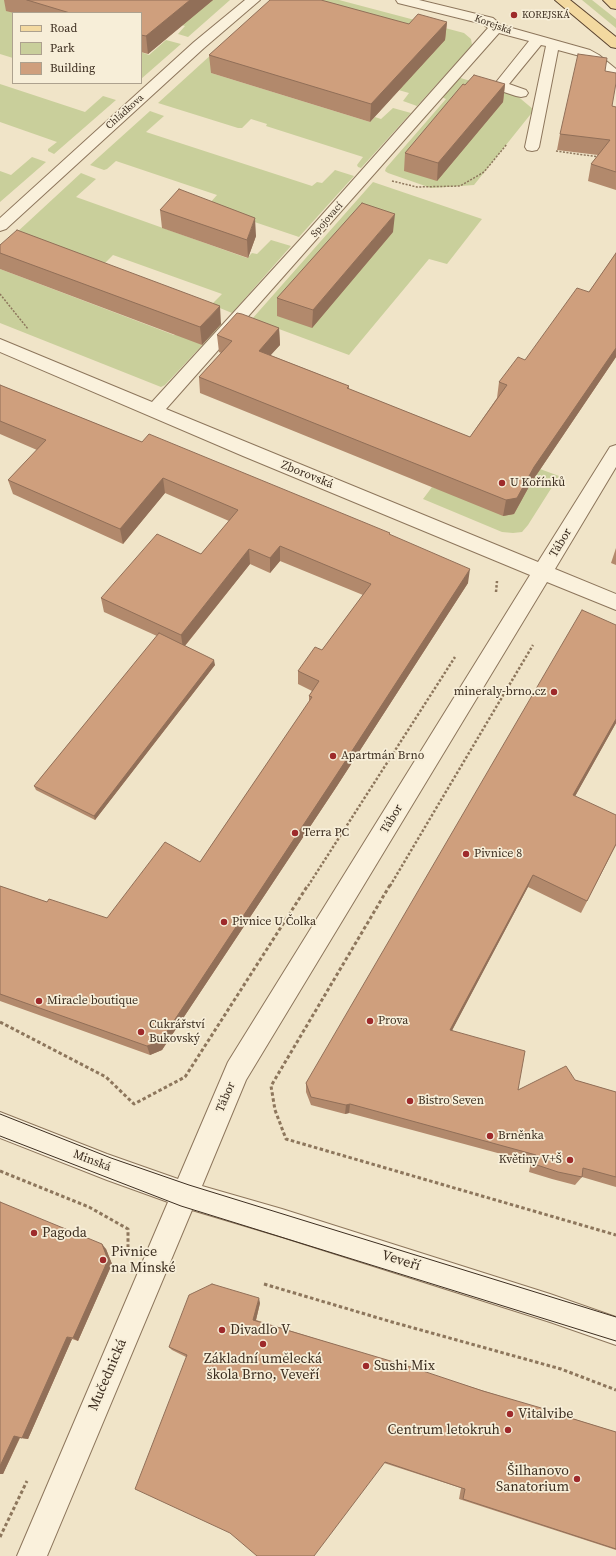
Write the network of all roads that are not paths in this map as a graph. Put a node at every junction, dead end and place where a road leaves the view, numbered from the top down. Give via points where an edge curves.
1 (253, 0) edge
2 (403, 0) edge
3 (562, 0) edge
4 (610, 0) edge
5 (616, 5) edge
6 (496, 28) junction
7 (538, 39) junction
8 (556, 44) junction
9 (616, 44) edge
10 (616, 76) edge
11 (521, 94) dead end
12 (532, 147) road end
13 (0, 226) edge
14 (0, 345) edge
15 (155, 410) junction
16 (616, 452) edge
17 (543, 572) junction
18 (616, 602) edge
19 (0, 1125) edge
20 (185, 1195) junction
21 (616, 1330) edge
22 (32, 1556) edge

1 - 13 street, Chládkova via 199,45
2 - 6 street, Korejská via 488,22
3 - 9 main road
4 - 5 main road
6 - 7 street, Korejská
6 - 15 street, Spojovací
7 - 8 street, Korejská
7 - 11 street via 500,86
8 - 10 street, Korejská via 585,53
8 - 12 street
14 - 15 street, Zborovská
15 - 17 street, Zborovská
16 - 17 street, Tábor
17 - 18 street, Zborovská
17 - 20 street, Tábor via 237,1071
19 - 20 street, Minská
20 - 21 street, Veveří via 282,1223
20 - 22 street, Mučednická

